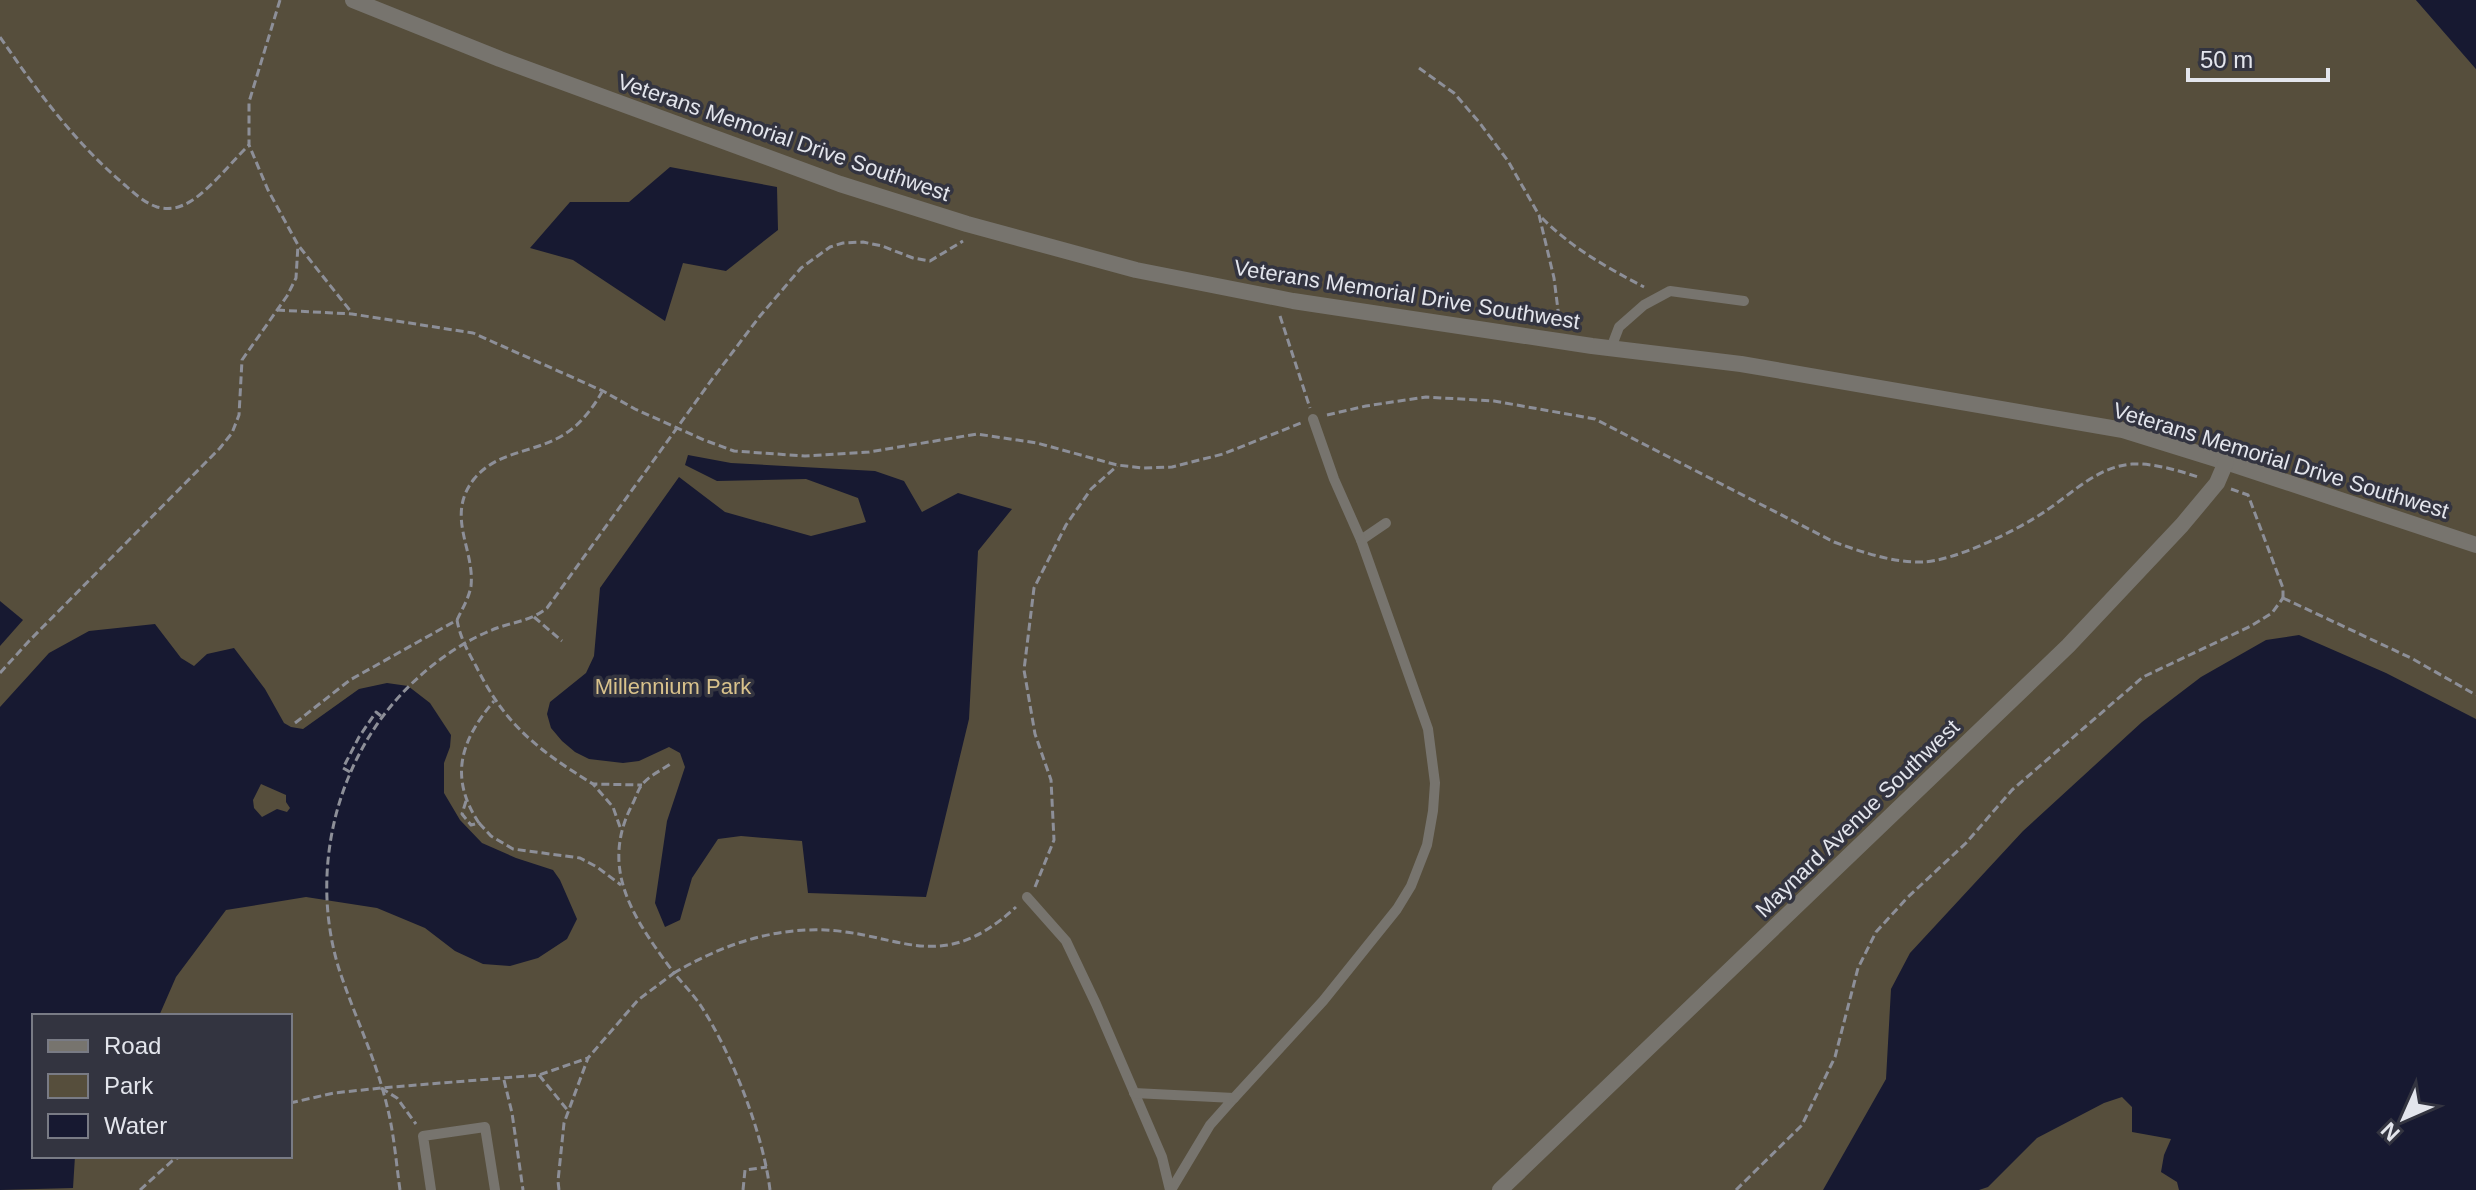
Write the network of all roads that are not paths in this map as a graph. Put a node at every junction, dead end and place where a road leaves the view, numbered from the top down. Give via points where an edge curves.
1 (353, 0) edge
2 (1744, 301) dead end
3 (1611, 348) junction
4 (1313, 419) road end
5 (2226, 462) junction
6 (1386, 523) dead end
7 (1361, 540) junction
8 (2476, 545) edge
9 (1027, 897) road end
10 (1134, 1093) junction
11 (1234, 1098) junction
12 (431, 1190) edge
13 (495, 1190) edge
14 (1170, 1190) edge
15 (1500, 1190) edge

1 - 3 street, Veterans Memorial Drive Southwest via 840,184 976,226 1136,270 1278,298
2 - 3 lane via 1670,291 1619,327
3 - 5 street, Veterans Memorial Drive Southwest via 1847,380 2123,430
4 - 7 lane
5 - 8 street, Veterans Memorial Drive Southwest
5 - 15 street, Maynard Avenue Southwest via 2217,483 2182,525 2068,646
6 - 7 lane
7 - 11 lane via 1428,729 1435,783 1427,845 1397,909 1323,1001
9 - 10 lane via 1066,941
10 - 11 lane
10 - 14 lane
11 - 14 lane via 1210,1125
12 - 13 lane via 423,1136 485,1127

